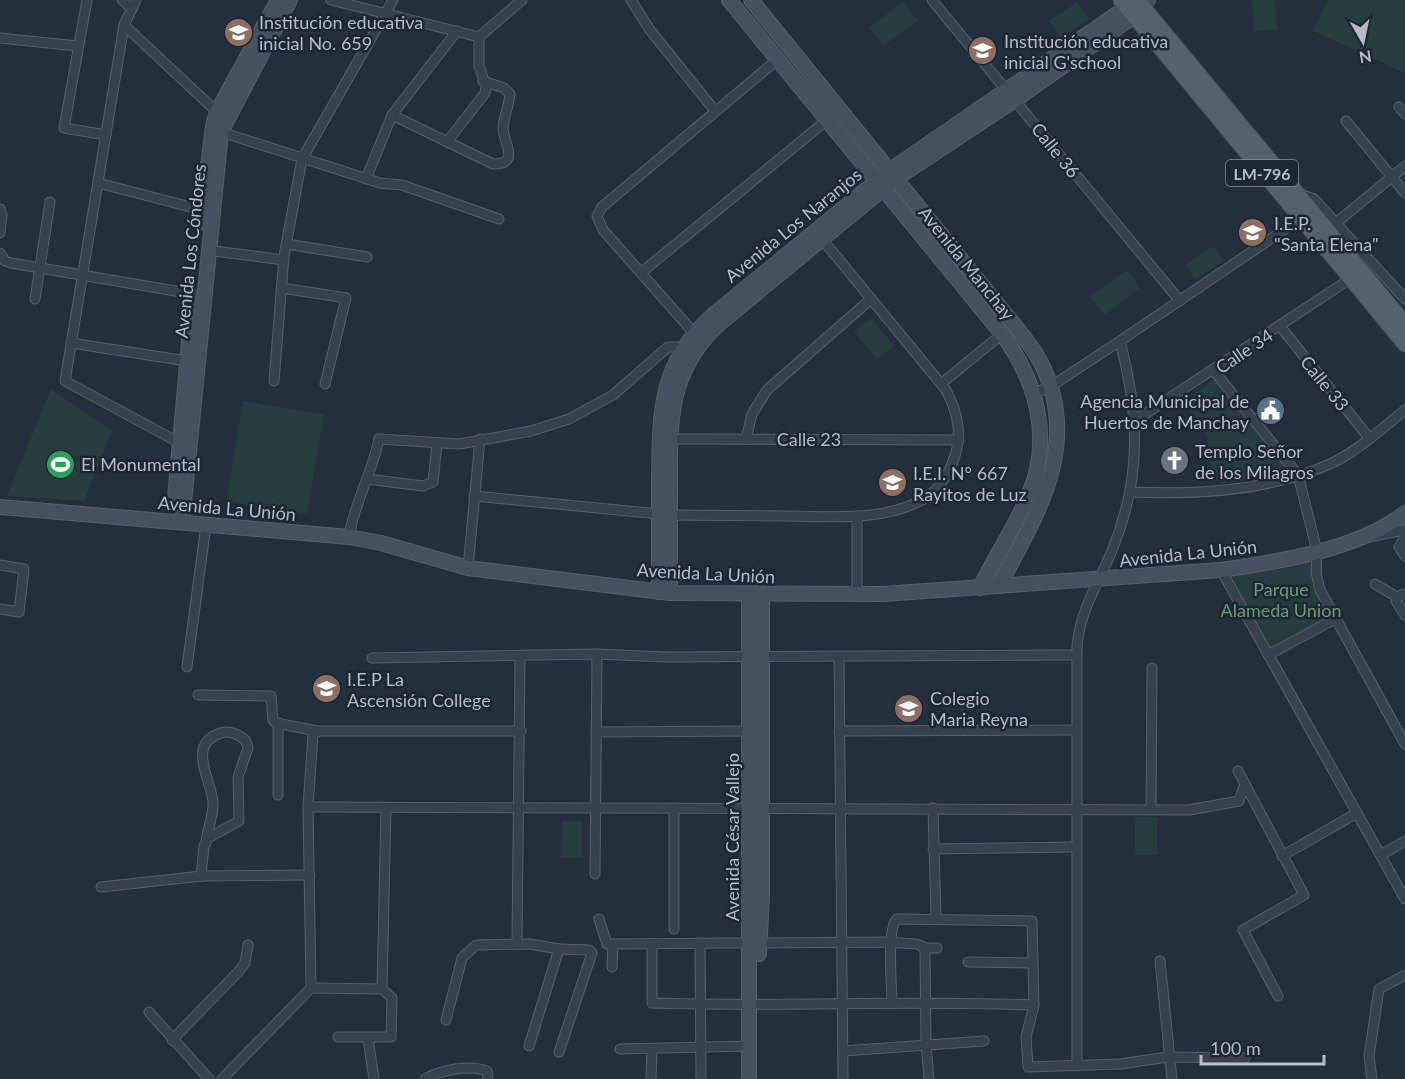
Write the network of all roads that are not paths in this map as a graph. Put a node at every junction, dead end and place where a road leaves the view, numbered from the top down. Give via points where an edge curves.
1 (87, 0) edge
2 (122, 0) edge
3 (136, 0) edge
4 (278, 0) edge
5 (290, 0) edge
6 (331, 0) edge
7 (393, 0) edge
8 (522, 0) edge
9 (631, 0) edge
10 (729, 0) edge
11 (751, 0) edge
12 (932, 0) edge
13 (1135, 5) edge
14 (132, 9) junction
15 (385, 12) junction
16 (124, 25) junction
17 (457, 31) junction
18 (479, 37) junction
19 (0, 38) edge
20 (77, 46) junction
21 (778, 59) junction
22 (483, 81) junction
23 (1011, 95) junction
24 (715, 111) junction
25 (218, 112) junction
26 (392, 115) junction
27 (827, 120) junction
28 (1346, 121) dead end
29 (221, 132) junction
30 (106, 135) junction
31 (447, 142) junction
32 (302, 159) junction
33 (1405, 166) edge
34 (892, 175) junction
35 (1392, 177) junction
36 (366, 179) junction
37 (98, 183) junction
38 (880, 185) junction
39 (1294, 192) junction
40 (1405, 193) edge
41 (50, 202) dead end
42 (0, 209) edge
43 (206, 211) junction
44 (499, 219) dead end
45 (1300, 219) junction
46 (1336, 223) junction
47 (0, 233) edge
48 (822, 239) junction
49 (287, 244) junction
50 (207, 250) junction
51 (0, 253) edge
52 (367, 258) dead end
53 (284, 260) junction
54 (40, 268) junction
55 (642, 272) junction
56 (83, 275) junction
57 (1350, 279) junction
58 (282, 288) junction
59 (193, 294) junction
60 (35, 299) dead end
61 (871, 299) junction
62 (1405, 299) edge
63 (1180, 301) junction
64 (1405, 324) edge
65 (1280, 326) junction
66 (694, 333) junction
67 (1002, 334) junction
68 (1120, 341) junction
69 (71, 343) junction
70 (1405, 344) edge
71 (684, 346) junction
72 (187, 361) junction
73 (1214, 371) junction
74 (274, 381) dead end
75 (942, 383) junction
76 (325, 384) dead end
77 (1050, 387) junction
78 (1034, 393) junction
79 (1405, 410) edge
80 (1136, 420) junction
81 (480, 439) junction
82 (665, 439) junction
83 (746, 439) junction
84 (1370, 439) junction
85 (959, 440) junction
86 (178, 442) junction
87 (437, 444) junction
88 (1298, 475) junction
89 (367, 479) junction
90 (1130, 492) junction
91 (474, 496) junction
92 (0, 507) edge
93 (1405, 513) edge
94 (665, 514) junction
95 (857, 516) junction
96 (177, 522) junction
97 (206, 525) junction
98 (1405, 530) edge
99 (349, 537) junction
100 (1369, 537) junction
101 (1405, 537) edge
102 (1317, 551) junction
103 (1405, 556) edge
104 (0, 566) edge
105 (468, 568) junction
106 (1221, 570) junction
107 (1100, 579) junction
108 (1375, 584) dead end
109 (999, 586) junction
110 (980, 588) junction
111 (664, 592) junction
112 (756, 595) junction
113 (857, 595) junction
114 (1401, 595) edge
115 (0, 609) edge
116 (1405, 615) edge
117 (1335, 619) junction
118 (597, 654) junction
119 (1077, 655) junction
120 (1268, 655) junction
121 (756, 656) junction
122 (839, 656) junction
123 (520, 657) junction
124 (372, 658) dead end
125 (188, 667) dead end
126 (1152, 668) dead end
127 (198, 695) dead end
128 (278, 723) junction
129 (1076, 730) junction
130 (317, 731) junction
131 (521, 731) junction
132 (750, 731) junction
133 (839, 731) junction
134 (596, 732) junction
135 (1405, 744) edge
136 (1238, 771) dead end
137 (1245, 784) junction
138 (278, 795) dead end
139 (308, 807) junction
140 (520, 807) junction
141 (386, 808) junction
142 (596, 808) junction
143 (674, 808) junction
144 (756, 808) junction
145 (840, 808) junction
146 (933, 808) junction
147 (1075, 808) junction
148 (1151, 809) junction
149 (1357, 813) junction
150 (1405, 841) edge
151 (206, 843) junction
152 (1076, 847) junction
153 (933, 849) junction
154 (1381, 855) junction
155 (1282, 856) junction
156 (595, 874) dead end
157 (310, 875) junction
158 (201, 876) junction
159 (101, 887) dead end
160 (1405, 899) edge
161 (936, 918) junction
162 (599, 919) dead end
163 (674, 929) dead end
164 (699, 943) junction
165 (891, 943) junction
166 (517, 944) junction
167 (613, 944) junction
168 (652, 944) junction
169 (755, 944) junction
170 (841, 944) junction
171 (248, 945) dead end
172 (925, 948) junction
173 (937, 948) dead end
174 (559, 949) junction
175 (1160, 961) dead end
176 (968, 962) dead end
177 (1032, 963) junction
178 (612, 967) dead end
179 (1405, 975) edge
180 (311, 988) junction
181 (382, 989) junction
182 (1278, 996) dead end
183 (925, 1001) junction
184 (892, 1003) junction
185 (700, 1004) junction
186 (754, 1005) junction
187 (1034, 1005) junction
188 (840, 1006) junction
189 (149, 1012) dead end
190 (446, 1020) dead end
191 (338, 1037) dead end
192 (368, 1038) junction
193 (172, 1040) junction
194 (984, 1041) dead end
195 (926, 1045) junction
196 (529, 1046) dead end
197 (750, 1046) junction
198 (701, 1048) junction
199 (620, 1049) dead end
200 (652, 1050) junction
201 (843, 1051) junction
202 (559, 1052) dead end
203 (1168, 1057) junction
204 (1245, 1058) dead end
205 (1077, 1066) junction
206 (209, 1079) edge
207 (222, 1079) edge
208 (374, 1079) edge
209 (425, 1079) edge
210 (488, 1079) edge
211 (651, 1079) edge
212 (701, 1079) edge
213 (750, 1079) edge
214 (757, 1079) edge
215 (843, 1079) edge
216 (929, 1079) edge
217 (1172, 1079) edge
218 (1372, 1079) edge

1 - 20 street
2 - 14 street
3 - 14 street
4 - 25 street, Avenida Los Cóndores
5 - 29 street, Avenida Los Cóndores
6 - 15 street
7 - 15 street
8 - 18 street
9 - 24 street
10 - 21 street, Avenida Manchay
11 - 34 street, Avenida Manchay
12 - 23 street, Calle 36
13 - 23 street, Avenida Los Naranjos
13 - 39 main road, LM-796
13 - 45 main road, LM-796
14 - 16 street
15 - 17 street
15 - 32 street
16 - 25 street
16 - 30 street
17 - 18 street
17 - 26 street
18 - 22 street
19 - 20 street
20 - 30 street via 64,128
21 - 24 street
21 - 27 street, Avenida Manchay
22 - 31 street via 485,93
22 - 31 street via 510,94 502,131 508,145 506,161 493,164
23 - 34 street, Avenida Los Naranjos
23 - 63 street, Calle 36
24 - 55 street via 597,216 603,230
25 - 43 street, Avenida Los Cóndores via 209,144
26 - 31 street
26 - 36 street
27 - 38 street, Avenida Manchay
27 - 55 street
28 - 35 street
29 - 32 street
29 - 43 street, Avenida Los Cóndores
30 - 37 street
32 - 36 street
32 - 49 street
33 - 35 street
34 - 38 street, Avenida Los Naranjos
34 - 77 street, Avenida Manchay via 1027,342
35 - 40 street
35 - 46 street
36 - 44 street via 402,185
37 - 43 street
37 - 56 street
38 - 48 street, Avenida Los Naranjos
38 - 66 street, Avenida Los Naranjos
38 - 67 street, Avenida Manchay
39 - 46 street via 1314,199
39 - 64 main road, LM-796
41 - 54 street
42 - 47 street
43 - 50 street, Avenida Los Cóndores
43 - 59 street, Avenida Los Cóndores
45 - 57 main road, LM-796
45 - 63 street
46 - 62 street
48 - 61 street
48 - 82 street, Avenida Los Naranjos via 720,323 695,349 675,392
49 - 52 street
49 - 53 street
50 - 53 street
50 - 96 street, Avenida Los Cóndores
51 - 54 street via 5,261
53 - 58 street
54 - 56 street
54 - 60 street
55 - 66 street
56 - 59 street
56 - 69 street
57 - 65 street, Calle 34
57 - 70 main road, LM-796
58 - 74 street
58 - 76 street via 346,298
59 - 72 street, Avenida Los Cóndores
61 - 75 street
61 - 83 street via 767,390 752,414
63 - 68 street
65 - 73 street, Calle 34
65 - 84 street, Calle 33
66 - 71 street, Avenida Los Naranjos
67 - 75 street
67 - 78 street, Avenida Manchay via 1025,368
68 - 77 street
68 - 80 street
69 - 72 street
69 - 86 street via 65,381
71 - 81 street via 669,347 613,395 569,419
71 - 82 street, Avenida Los Naranjos via 665,389
72 - 86 street, Avenida Los Cóndores
73 - 80 street, Calle 34
73 - 88 street
75 - 85 street via 954,407
77 - 78 street
77 - 109 street, Avenida Manchay via 1057,428 1051,481
78 - 110 street, Avenida Manchay via 1040,432 1034,481
79 - 84 street
80 - 90 street
81 - 87 street
81 - 91 street
82 - 83 street, Calle 23
82 - 94 street, Avenida Los Naranjos
83 - 85 street, Calle 23
84 - 88 street via 1330,464
85 - 95 street via 946,476 924,499
86 - 96 street, Avenida Los Cóndores
87 - 89 street via 379,439
87 - 89 street via 433,482 423,486
88 - 90 street via 1193,493
88 - 102 street
89 - 99 street via 352,515
90 - 107 street
91 - 94 street
91 - 105 street
92 - 96 street, Avenida La Unión
93 - 100 street, Avenida La Unión
94 - 95 street
94 - 111 street, Avenida Los Naranjos
95 - 113 street
96 - 97 street, Avenida La Unión
97 - 99 street, Avenida La Unión
97 - 125 street
98 - 100 street
99 - 105 street, Avenida La Unión
100 - 102 street, Avenida La Unión
101 - 103 street via 1399,547
102 - 106 street, Avenida La Unión
102 - 117 street via 1318,585
104 - 115 street via 24,569 19,612
105 - 111 street, Avenida La Unión
106 - 107 street, Avenida La Unión
106 - 120 street
107 - 109 street, Avenida La Unión
107 - 119 street via 1082,618
108 - 114 street
109 - 110 street, Avenida La Unión
110 - 113 street, Avenida La Unión
111 - 112 street, Avenida La Unión
112 - 113 street, Avenida La Unión
112 - 121 street, Avenida César Vallejo
114 - 116 street via 1396,601
117 - 120 street
117 - 135 street
118 - 121 street
118 - 123 street
118 - 134 street
119 - 122 street
119 - 129 street
120 - 149 street
121 - 122 street
121 - 132 street, Avenida César Vallejo
121 - 144 street, Avenida César Vallejo
122 - 133 street
123 - 124 street
123 - 131 street
126 - 148 street
127 - 128 street via 271,696 273,720
128 - 130 street
128 - 138 street
129 - 133 street
129 - 147 street
130 - 131 street
130 - 139 street via 313,735
131 - 140 street
132 - 134 street
132 - 144 street, Avenida César Vallejo
133 - 145 street
134 - 142 street
136 - 137 street
137 - 148 street via 1237,802 1189,810
137 - 155 street
139 - 141 street
139 - 157 street
140 - 141 street
140 - 142 street
140 - 166 street
141 - 181 street
142 - 143 street
142 - 156 street
143 - 144 street
143 - 163 street
144 - 145 street
144 - 169 street, Avenida César Vallejo
145 - 146 street
145 - 170 street
146 - 147 street
146 - 153 street
147 - 148 street
147 - 152 street
149 - 154 street
149 - 155 street
150 - 154 street
151 - 151 street via 213,800 202,754 204,746 224,732 241,737 248,748 238,777 239,821 211,835
151 - 158 street
152 - 153 street
152 - 205 street
153 - 161 street
154 - 160 street
155 - 182 street via 1304,895 1243,930
157 - 158 street
157 - 180 street
158 - 159 street
161 - 165 street via 897,919 892,926
161 - 177 street via 1032,921
162 - 167 street via 604,942
164 - 168 street
164 - 169 street
164 - 185 street
165 - 170 street
165 - 172 street
165 - 184 street
166 - 174 street
166 - 190 street via 484,944 468,950 462,958
167 - 168 street
167 - 178 street
168 - 185 street via 652,1003
169 - 170 street
169 - 186 street, Avenida César Vallejo
170 - 188 street
171 - 193 street via 245,963 239,971
172 - 173 street
172 - 183 street
174 - 196 street
174 - 202 street via 592,953
175 - 203 street
176 - 177 street
177 - 187 street
179 - 218 street via 1379,989 1369,1056
180 - 181 street
180 - 207 street
181 - 192 street via 393,999 391,1037
183 - 184 street
183 - 187 street
183 - 195 street
184 - 188 street
185 - 186 street
185 - 198 street
186 - 188 street
186 - 197 street, Avenida César Vallejo
186 - 214 street, Avenida César Vallejo
187 - 205 street via 1026,1037 1028,1067
188 - 201 street
189 - 193 street
191 - 192 street
192 - 208 street
193 - 206 street
194 - 195 street
195 - 201 street
195 - 216 street
197 - 198 street
197 - 213 street, Avenida César Vallejo
198 - 200 street
198 - 212 street
199 - 200 street
200 - 211 street
201 - 215 street
203 - 204 street
203 - 205 street
203 - 217 street
209 - 210 street via 469,1067 487,1071

